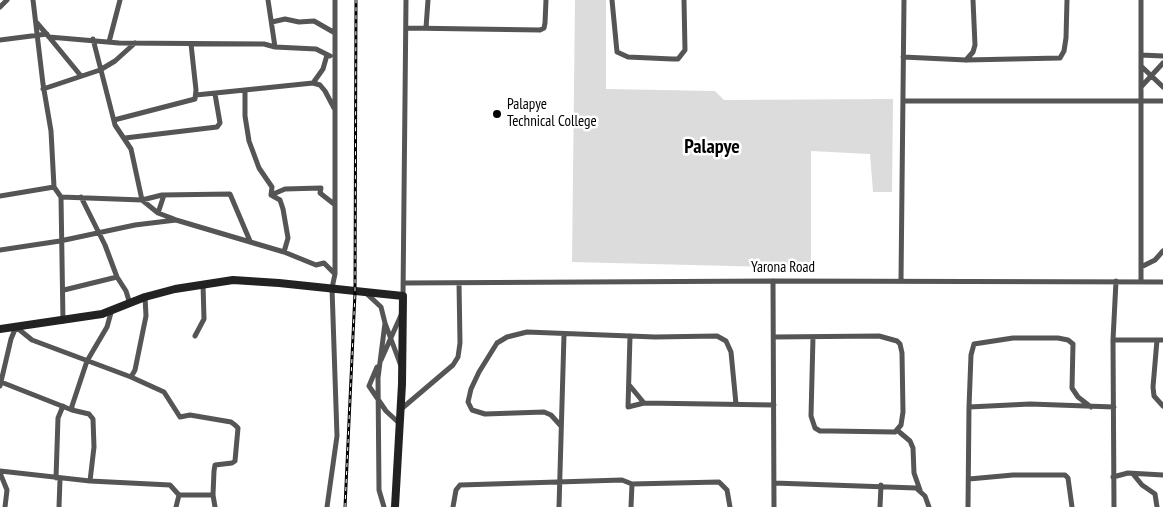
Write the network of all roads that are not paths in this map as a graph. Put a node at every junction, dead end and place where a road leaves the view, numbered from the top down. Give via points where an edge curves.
1 (7, 0) edge
2 (33, 0) edge
3 (120, 0) edge
4 (268, 0) edge
5 (335, 0) edge
6 (406, 0) edge
7 (428, 0) edge
8 (546, 0) edge
9 (612, 0) edge
10 (684, 0) edge
11 (904, 0) edge
12 (973, 0) edge
13 (1067, 0) edge
14 (1141, 0) edge
15 (0, 7) edge
16 (272, 22) junction
17 (37, 23) junction
18 (406, 28) junction
19 (426, 28) junction
20 (335, 33) junction
21 (48, 36) junction
22 (38, 37) junction
23 (93, 39) junction
24 (0, 40) edge
25 (109, 42) junction
26 (135, 43) junction
27 (191, 44) junction
28 (275, 47) junction
29 (1141, 55) junction
30 (327, 56) junction
31 (1163, 56) edge
32 (335, 57) junction
33 (903, 58) junction
34 (966, 60) junction
35 (1163, 64) edge
36 (1141, 66) junction
37 (100, 70) junction
38 (81, 76) junction
39 (1151, 76) junction
40 (313, 83) junction
41 (1141, 88) junction
42 (1163, 88) edge
43 (44, 89) junction
44 (245, 91) junction
45 (215, 94) junction
46 (196, 95) junction
47 (903, 101) junction
48 (1141, 101) junction
49 (1163, 101) edge
50 (334, 108) junction
51 (114, 120) junction
52 (125, 138) junction
53 (54, 187) junction
54 (164, 195) junction
55 (270, 195) junction
56 (0, 196) edge
57 (61, 197) junction
58 (81, 197) junction
59 (142, 200) junction
60 (334, 204) junction
61 (158, 213) junction
62 (176, 220) junction
63 (99, 232) junction
64 (60, 241) junction
65 (250, 241) junction
66 (0, 250) edge
67 (1163, 251) edge
68 (284, 252) junction
69 (1142, 266) junction
70 (334, 274) junction
71 (117, 277) junction
72 (773, 280) junction
73 (901, 281) junction
74 (1116, 281) junction
75 (1141, 281) junction
76 (1163, 282) edge
77 (403, 283) junction
78 (459, 283) junction
79 (203, 284) junction
80 (332, 288) junction
81 (64, 290) junction
82 (366, 294) junction
83 (402, 296) junction
84 (145, 297) junction
85 (130, 304) junction
86 (112, 309) junction
87 (402, 312) junction
88 (63, 321) junction
89 (385, 323) junction
90 (16, 327) junction
91 (0, 329) edge
92 (564, 335) junction
93 (195, 336) dead end
94 (630, 336) junction
95 (391, 337) junction
96 (774, 337) junction
97 (812, 337) junction
98 (1113, 340) junction
99 (1160, 340) edge
100 (87, 360) junction
101 (380, 362) junction
102 (402, 371) junction
103 (131, 376) junction
104 (1, 384) edge
105 (630, 386) junction
106 (379, 400) junction
107 (644, 402) junction
108 (736, 404) junction
109 (774, 404) junction
110 (63, 406) junction
111 (1163, 406) edge
112 (969, 407) junction
113 (1091, 407) junction
114 (1114, 407) junction
115 (72, 410) junction
116 (400, 410) junction
117 (400, 423) junction
118 (561, 426) junction
119 (897, 430) junction
120 (0, 472) edge
121 (1133, 474) junction
122 (1163, 474) edge
123 (1114, 477) junction
124 (58, 478) junction
125 (969, 480) junction
126 (90, 481) junction
127 (560, 481) junction
128 (774, 482) junction
129 (632, 484) junction
130 (881, 485) junction
131 (920, 490) junction
132 (179, 495) junction
133 (213, 495) junction
134 (5, 507) edge
135 (59, 507) edge
136 (176, 507) edge
137 (215, 507) edge
138 (326, 507) edge
139 (384, 507) edge
140 (395, 507) edge
141 (453, 507) edge
142 (559, 507) edge
143 (630, 507) edge
144 (730, 507) edge
145 (774, 507) edge
146 (880, 507) edge
147 (929, 507) edge
148 (968, 507) edge
149 (1072, 507) edge
150 (1114, 507) edge
151 (1157, 507) edge

1 - 15 street
2 - 17 street
3 - 25 street
4 - 16 street
5 - 20 street
6 - 18 street
7 - 19 street
8 - 19 street via 544,28 540,30
9 - 10 street via 617,52 622,56 663,59 678,59 685,50
11 - 33 street
12 - 34 street via 975,45
13 - 34 street via 1066,38 1060,58
14 - 29 street
16 - 20 street via 285,19 314,21
16 - 28 street
17 - 21 street
17 - 22 street
18 - 19 street
18 - 77 street
20 - 32 street
21 - 22 street
21 - 23 street
21 - 38 street
22 - 24 street
22 - 43 street
23 - 25 street
23 - 37 street
25 - 26 street
26 - 27 street
26 - 37 street
27 - 28 street
27 - 46 street
28 - 30 street via 316,49
29 - 31 street
29 - 36 street
30 - 32 street
30 - 40 street
32 - 50 street
33 - 34 street
33 - 47 street
35 - 39 street
36 - 39 street
36 - 41 street
37 - 38 street
37 - 51 street
38 - 43 street
39 - 41 street
39 - 42 street
40 - 44 street
40 - 50 street via 320,85
41 - 48 street
43 - 53 street via 52,131
44 - 45 street
44 - 55 street via 249,141 259,168 272,188
45 - 46 street
45 - 52 street via 220,123 217,127
46 - 51 street via 191,100
47 - 48 street
47 - 73 street
48 - 49 street
48 - 69 street
50 - 60 street
51 - 52 street
52 - 59 street via 131,149
53 - 56 street
53 - 57 street
54 - 59 street
54 - 61 street
54 - 65 street via 230,194
55 - 60 street via 286,189 321,188 320,193
55 - 68 street via 280,200 283,209 288,238
57 - 58 street
57 - 64 street
58 - 59 street
58 - 63 street
59 - 61 street
60 - 70 street
61 - 62 street
62 - 63 street
62 - 65 street
63 - 64 street
63 - 71 street
64 - 66 street
64 - 81 street
65 - 68 street
67 - 69 street via 1155,260
68 - 70 street via 316,265 324,263
69 - 75 street
70 - 80 street
71 - 81 street
71 - 85 street
72 - 73 street, Yarona Road
72 - 78 street, Yarona Road
72 - 96 street
73 - 74 street, Yarona Road
74 - 75 street, Yarona Road
74 - 98 street
75 - 76 street, Yarona Road
77 - 78 street, Yarona Road
77 - 83 street
78 - 116 street via 458,357 453,366
79 - 80 street via 252,280
79 - 84 street
79 - 93 street via 204,319
80 - 82 street
80 - 138 street via 337,436
81 - 88 street
82 - 83 street
82 - 89 street via 380,307
83 - 87 street
84 - 85 street
84 - 103 street via 146,316 136,370
85 - 86 street
86 - 88 street
86 - 100 street via 107,327
87 - 95 street
87 - 102 street
88 - 90 street
89 - 95 street
89 - 101 street
90 - 91 street
90 - 100 street via 32,340
90 - 104 street
92 - 94 street
92 - 118 street
92 - 118 street via 527,332 497,343 479,372 468,402 472,410 482,414 544,412
94 - 105 street
94 - 108 street via 717,336 726,342 733,360
95 - 101 street
95 - 102 street
96 - 97 street
96 - 109 street
97 - 119 street via 810,416 816,428 820,431 869,433
97 - 119 street via 880,336 900,344 902,412 901,425
98 - 99 street
98 - 114 street
99 - 111 street via 1153,387 1154,396
100 - 103 street
100 - 115 street
101 - 106 street
101 - 106 street via 369,386
102 - 116 street
103 - 133 street via 164,392 180,417 190,415 232,422 238,428 235,461 215,465
104 - 110 street
105 - 107 street
105 - 107 street via 628,407
106 - 117 street
106 - 139 street via 379,490
107 - 108 street
108 - 109 street
109 - 128 street
110 - 115 street
110 - 124 street via 58,418
112 - 113 street via 1030,404
112 - 113 street via 974,344 1013,338 1058,338 1073,344 1072,388
112 - 125 street
113 - 114 street
114 - 123 street
115 - 126 street via 89,414 93,419
116 - 117 street
117 - 140 street
118 - 127 street
119 - 131 street via 913,448 914,473
120 - 124 street
120 - 134 street via 6,490
121 - 122 street
121 - 123 street via 1128,472
121 - 151 street via 1155,494
123 - 150 street
124 - 126 street
124 - 135 street
125 - 148 street
125 - 149 street via 1065,475
126 - 132 street via 170,485
127 - 129 street via 622,480
127 - 141 street via 460,485
127 - 142 street
128 - 130 street
128 - 145 street
129 - 143 street
129 - 144 street via 719,482 726,490
130 - 131 street
130 - 146 street
131 - 147 street
132 - 133 street
132 - 136 street
133 - 137 street

